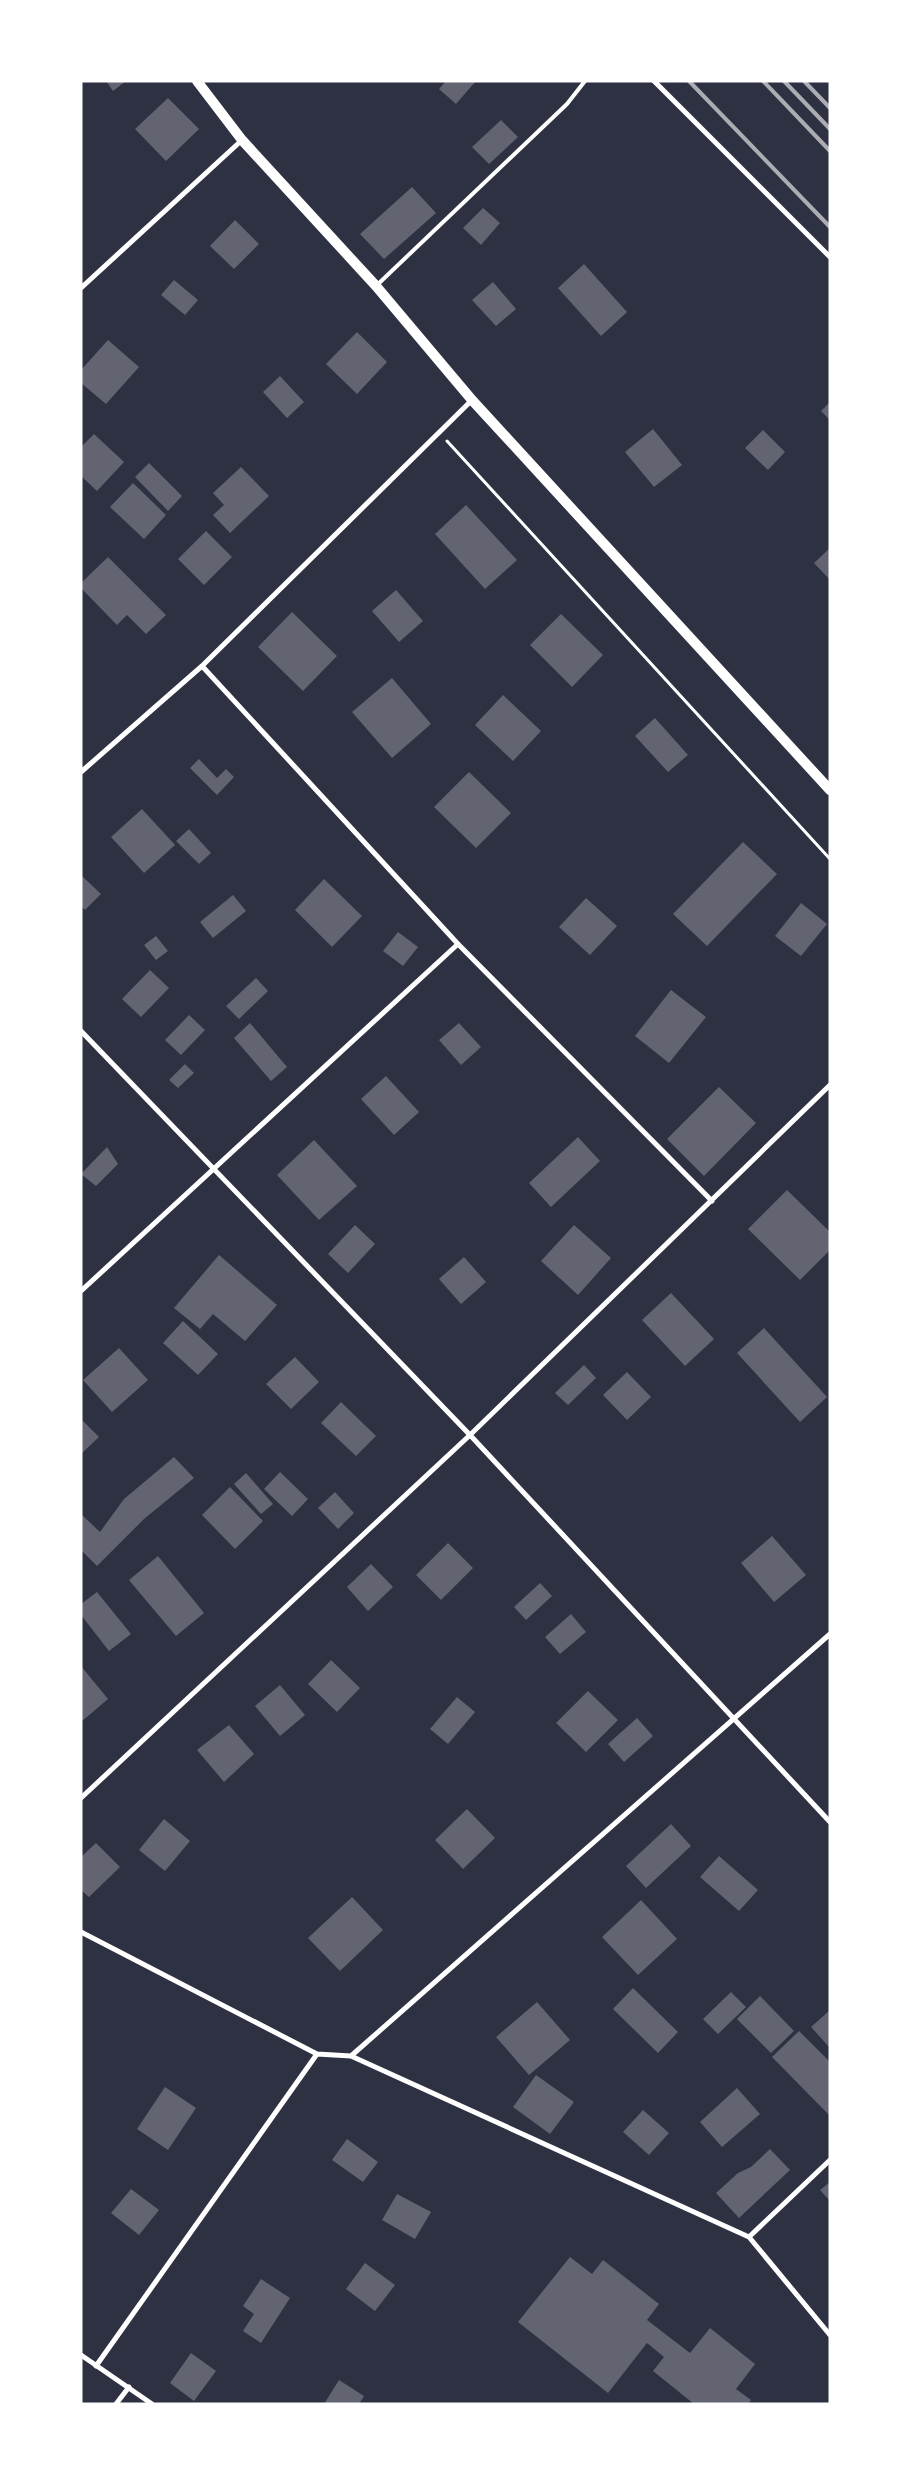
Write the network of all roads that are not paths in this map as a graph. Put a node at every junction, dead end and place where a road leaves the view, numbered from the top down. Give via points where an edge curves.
1 (197, 81) edge
2 (585, 81) edge
3 (654, 81) edge
4 (242, 140) junction
5 (830, 257) edge
6 (376, 286) junction
7 (81, 288) edge
8 (472, 400) junction
9 (202, 666) junction
10 (81, 772) edge
11 (830, 790) edge
12 (458, 944) junction
13 (81, 1030) edge
14 (830, 1085) edge
15 (214, 1168) junction
16 (712, 1201) junction
17 (81, 1291) edge
18 (470, 1435) junction
19 (830, 1634) edge
20 (734, 1720) junction
21 (81, 1798) edge
22 (830, 1822) edge
23 (81, 1932) edge
24 (317, 2054) junction
25 (351, 2056) junction
26 (830, 2160) edge
27 (749, 2237) junction
28 (830, 2335) edge
29 (81, 2355) edge
30 (96, 2366) junction
31 (129, 2387) junction
32 (116, 2404) edge
33 (152, 2404) edge

1 - 4 main road
2 - 6 lane via 567,104
3 - 5 street
4 - 6 main road
4 - 7 street
6 - 8 main road
8 - 9 street
8 - 11 main road
9 - 10 street
9 - 12 street
12 - 15 street
12 - 16 street
13 - 15 street
14 - 16 street
15 - 17 street
15 - 18 street
16 - 18 street
18 - 20 street
18 - 21 street
19 - 20 street
20 - 22 street
20 - 25 street
23 - 24 street
24 - 25 street
24 - 30 street
25 - 27 street
26 - 27 street
27 - 28 street
29 - 30 street
30 - 31 street
31 - 32 street
31 - 33 street

